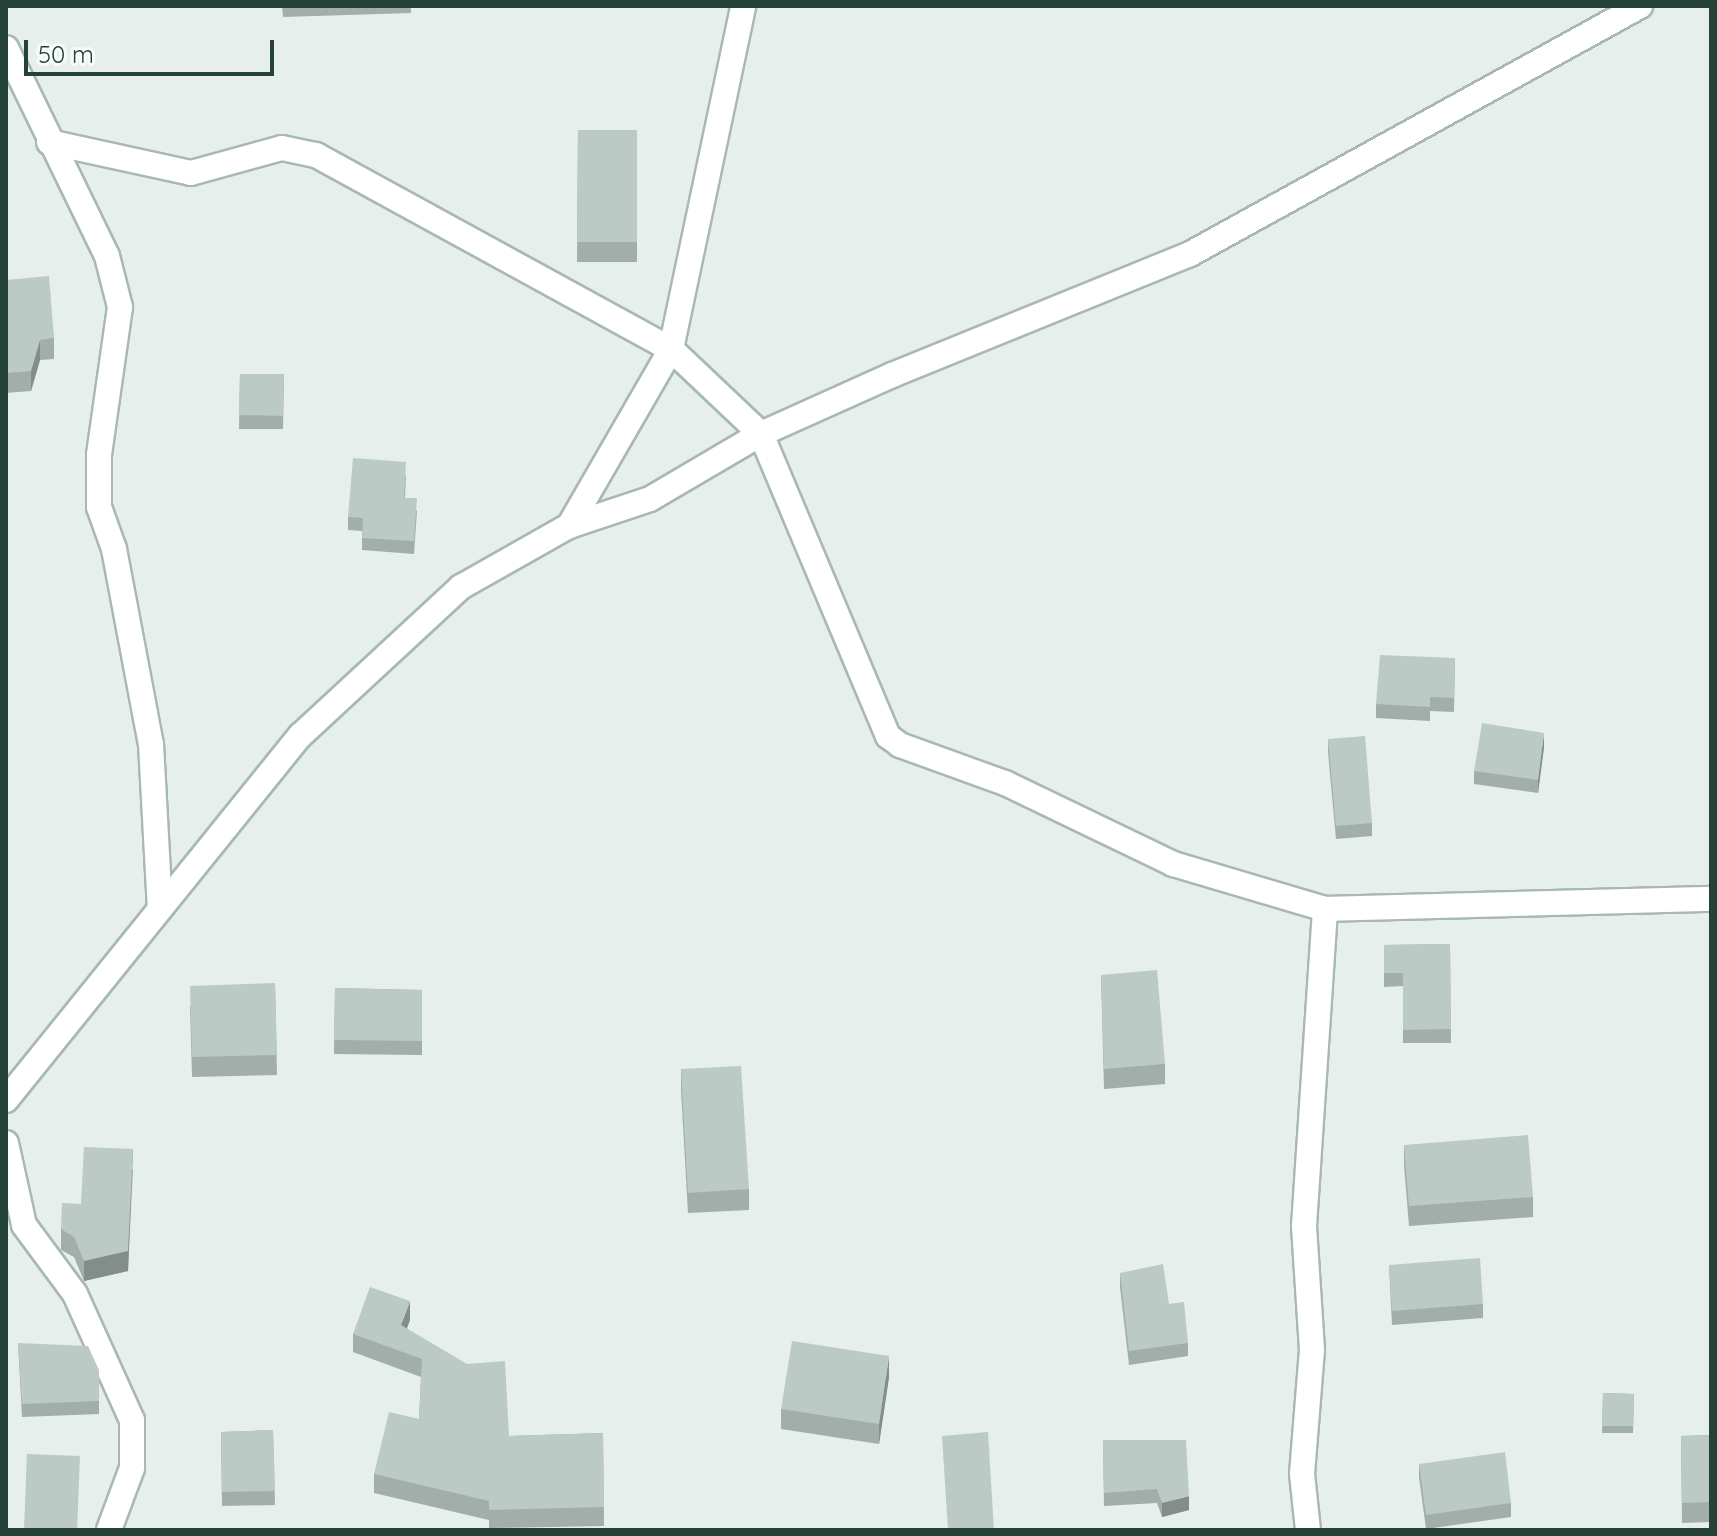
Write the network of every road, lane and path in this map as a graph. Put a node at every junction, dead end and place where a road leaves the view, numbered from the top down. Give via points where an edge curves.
1 (743, 6) edge
2 (1640, 6) edge
3 (6, 48) edge
4 (49, 142) junction
5 (671, 349) junction
6 (761, 434) junction
7 (569, 526) junction
8 (1711, 899) edge
9 (160, 908) junction
10 (1325, 909) junction
11 (6, 1100) edge
12 (6, 1143) edge
13 (109, 1530) edge
14 (1308, 1530) edge

1 - 5 street
2 - 6 street via 1190,254
3 - 4 street
4 - 5 street via 191,173 282,148 316,155
4 - 9 street via 107,256 120,307 99,455 99,507 114,549 151,744
5 - 6 street
5 - 7 street
6 - 7 street via 650,499
6 - 10 street via 888,736 1173,864
7 - 9 street via 461,587 393,643 301,735
8 - 10 street
9 - 11 street
10 - 14 street via 1304,1226 1312,1350 1302,1474
12 - 13 street via 24,1225 75,1294 132,1420 132,1468

